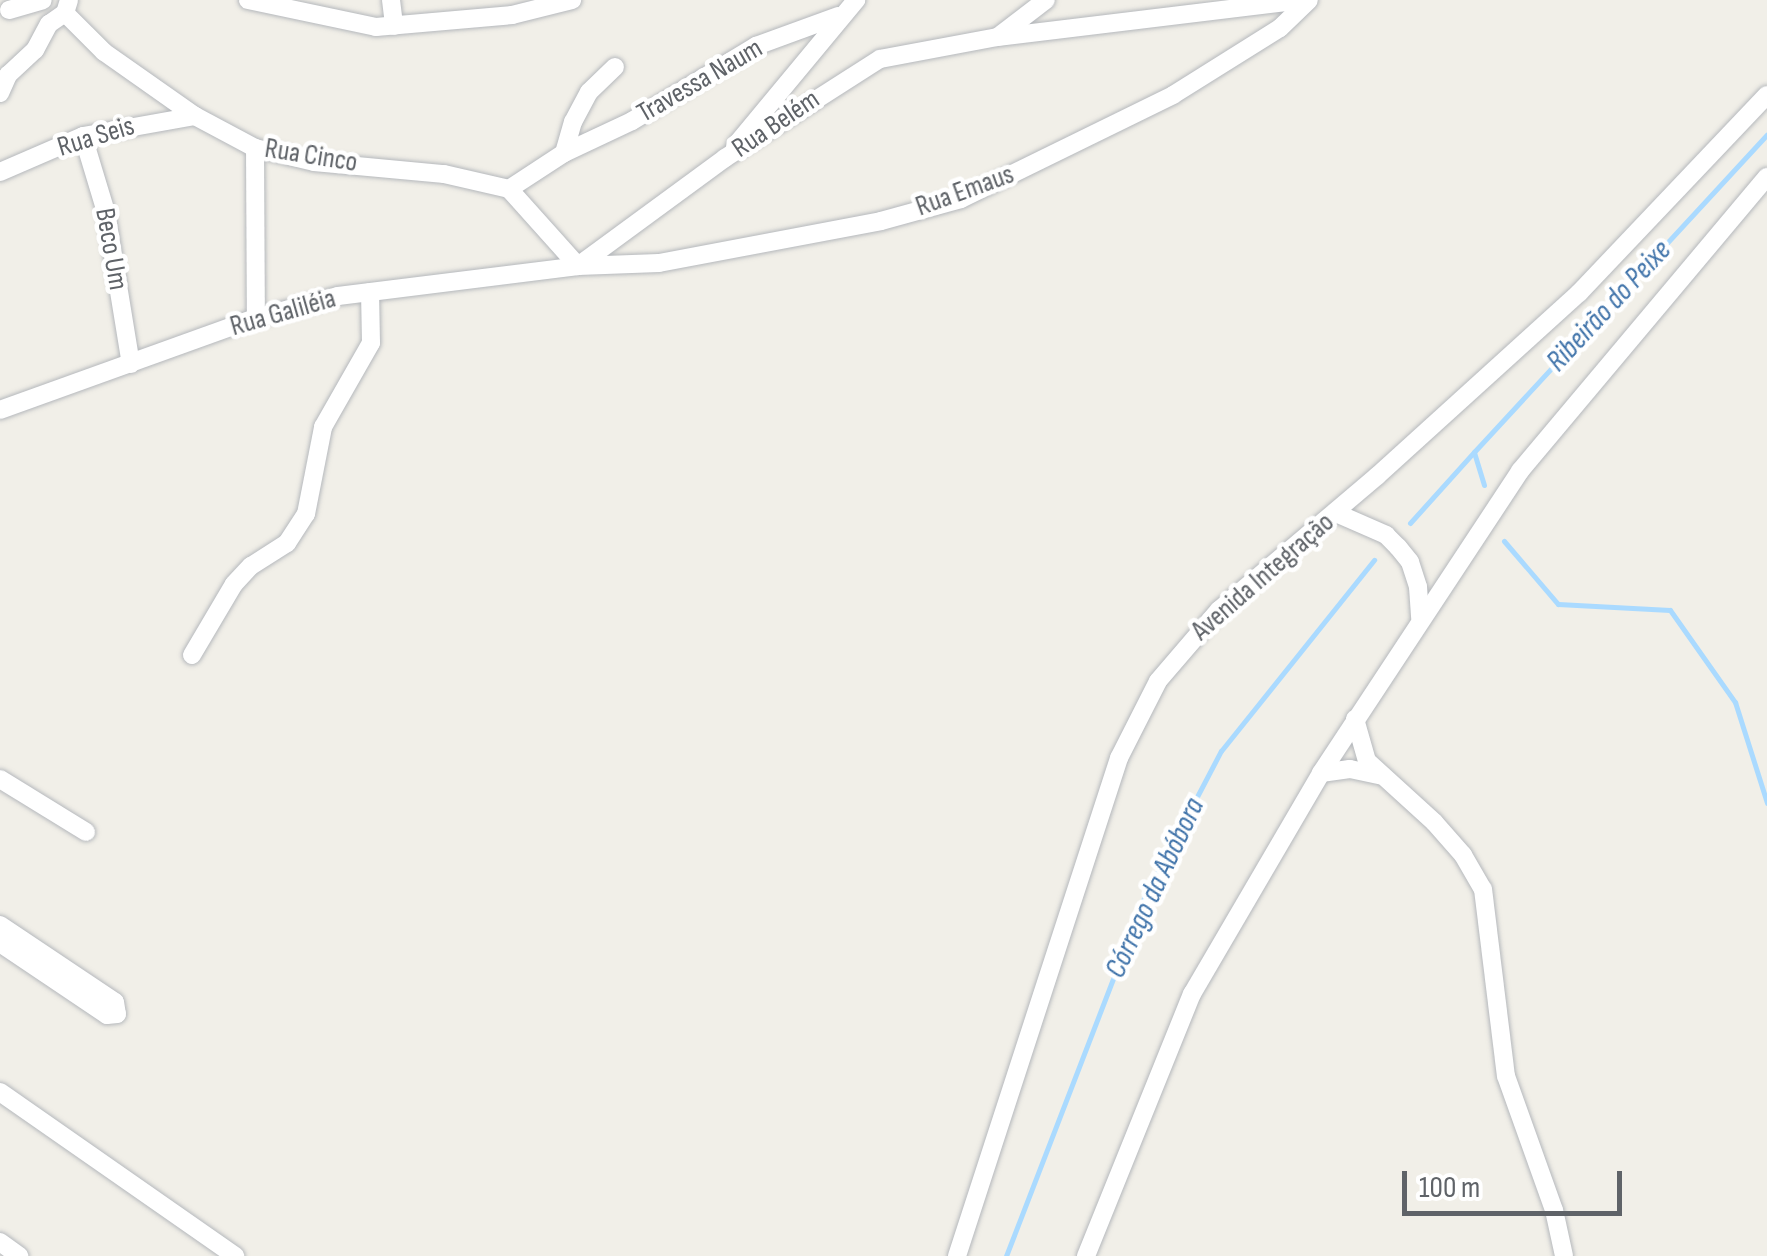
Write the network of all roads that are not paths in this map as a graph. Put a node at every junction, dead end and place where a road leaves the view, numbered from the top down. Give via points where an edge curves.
1 (42, 0) edge
2 (248, 0) edge
3 (391, 0) edge
4 (572, 0) edge
5 (856, 0) edge
6 (1046, 0) edge
7 (1306, 0) edge
8 (3, 6) edge
9 (67, 6) edge
10 (838, 16) junction
11 (394, 26) junction
12 (998, 37) junction
13 (615, 67) dead end
14 (0, 93) edge
15 (1767, 95) edge
16 (195, 116) junction
17 (83, 136) junction
18 (255, 148) junction
19 (564, 152) junction
20 (726, 158) junction
21 (0, 172) edge
22 (1767, 177) edge
23 (509, 189) junction
24 (578, 266) junction
25 (370, 292) junction
26 (256, 318) junction
27 (131, 364) junction
28 (0, 410) edge
29 (1336, 512) junction
30 (1420, 618) junction
31 (192, 655) dead end
32 (1356, 719) junction
33 (1321, 773) junction
34 (1379, 775) junction
35 (0, 778) edge
36 (86, 832) dead end
37 (0, 924) edge
38 (0, 942) edge
39 (0, 1092) edge
40 (0, 1242) edge
41 (19, 1256) edge
42 (235, 1256) edge
43 (957, 1256) edge
44 (1086, 1256) edge
45 (1564, 1256) edge

1 - 8 street
2 - 11 street
3 - 11 street
4 - 11 street via 512,15
5 - 10 street
6 - 12 street
7 - 12 street, Rua Belém
7 - 24 street, Rua Emaus via 1280,28 1174,95 961,198 759,246 619,268
9 - 14 street via 8,74
9 - 16 street, Rua Cinco via 104,52
10 - 19 street, Travessa Naum via 756,46 632,121
10 - 20 street
12 - 20 street, Rua Belém via 880,59
13 - 19 street, Travessa Naum via 572,122
15 - 29 street, Avenida Integração via 1591,282
16 - 17 street, Rua Seis
16 - 18 street, Rua Cinco
17 - 21 street, Rua Seis
17 - 27 street, Beco Um via 106,212
18 - 23 street, Rua Cinco
18 - 26 street
19 - 23 street, Travessa Naum
20 - 24 street, Rua Belém
22 - 30 street via 1520,471
23 - 24 street
24 - 25 street, Rua Galiléia
25 - 26 street, Rua Galiléia
25 - 31 street via 371,343 324,427 302,524 234,584
26 - 27 street, Rua Galiléia
27 - 28 street, Rua Galiléia
29 - 30 street via 1386,535 1410,562
29 - 43 street, Avenida Integração via 1196,632 1130,728
30 - 32 street
32 - 33 street
32 - 34 street via 1366,761
33 - 34 street
33 - 44 street via 1192,994
34 - 45 street via 1434,822 1484,889 1506,1076
35 - 36 street
37 - 38 street via 115,1002 116,1014 107,1015
39 - 42 street
40 - 41 street

